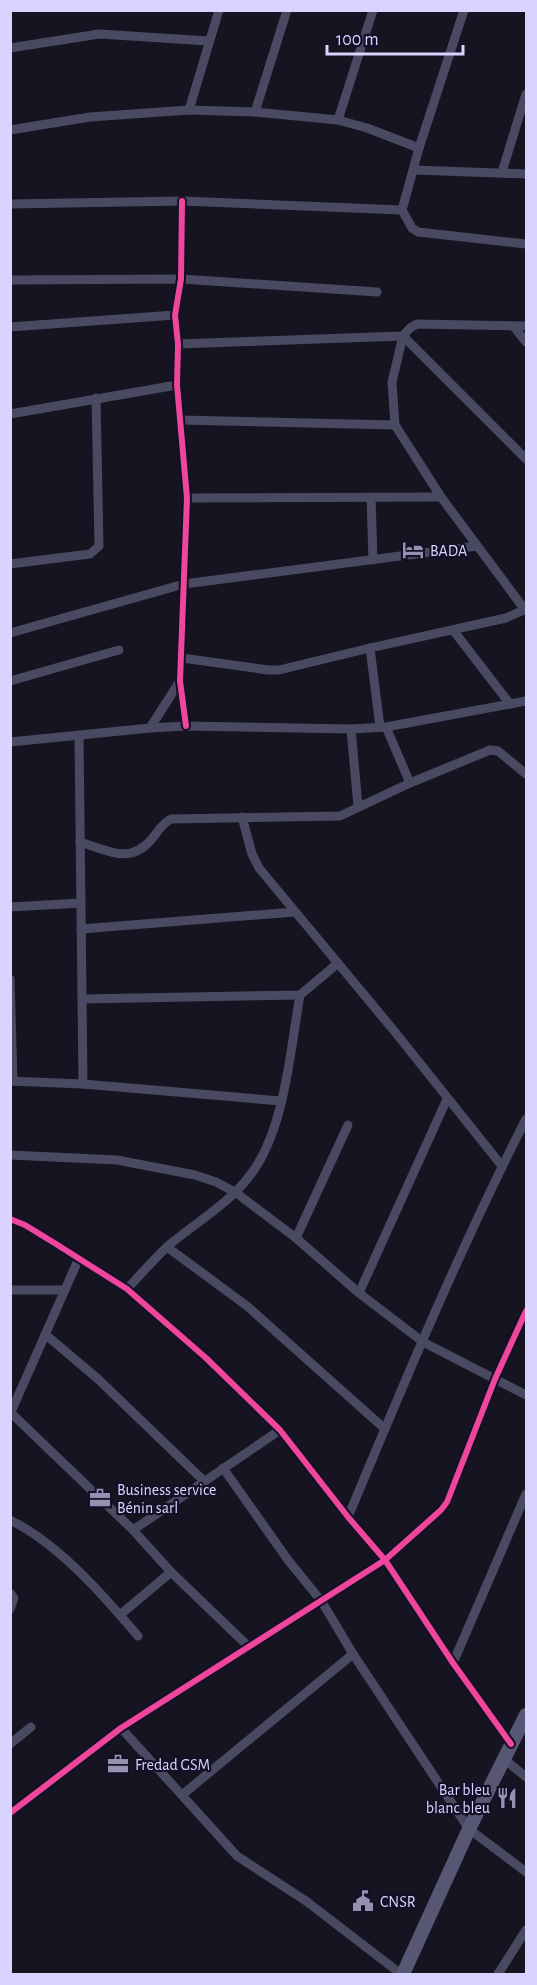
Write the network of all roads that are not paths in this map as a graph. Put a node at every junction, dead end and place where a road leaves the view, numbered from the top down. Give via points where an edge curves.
1 (219, 10) edge
2 (287, 10) edge
3 (373, 10) edge
4 (464, 10) edge
5 (209, 41) junction
6 (10, 48) edge
7 (526, 94) edge
8 (189, 110) junction
9 (255, 112) junction
10 (338, 120) junction
11 (10, 130) edge
12 (419, 148) junction
13 (415, 170) junction
14 (502, 172) junction
15 (526, 174) edge
16 (182, 201) junction
17 (10, 204) edge
18 (402, 210) junction
19 (526, 244) edge
20 (181, 279) junction
21 (10, 280) edge
22 (377, 292) dead end
23 (176, 315) junction
24 (526, 316) edge
25 (520, 326) edge
26 (10, 327) edge
27 (403, 336) junction
28 (526, 342) edge
29 (178, 344) junction
30 (177, 385) junction
31 (96, 398) junction
32 (10, 414) edge
33 (180, 420) junction
34 (395, 425) junction
35 (526, 459) edge
36 (441, 496) junction
37 (371, 497) junction
38 (187, 498) junction
39 (477, 546) junction
40 (373, 560) junction
41 (10, 564) edge
42 (184, 584) junction
43 (526, 610) edge
44 (453, 630) junction
45 (10, 633) edge
46 (370, 648) junction
47 (119, 650) dead end
48 (182, 658) junction
49 (10, 681) edge
50 (180, 681) junction
51 (526, 701) edge
52 (510, 704) junction
53 (186, 726) junction
54 (383, 727) junction
55 (150, 728) junction
56 (351, 729) junction
57 (79, 735) junction
58 (10, 742) edge
59 (526, 774) edge
60 (410, 783) junction
61 (358, 806) junction
62 (242, 818) junction
63 (80, 842) junction
64 (81, 903) junction
65 (10, 907) edge
66 (295, 912) junction
67 (81, 929) junction
68 (337, 964) junction
69 (10, 979) edge
70 (300, 995) junction
71 (82, 999) junction
72 (12, 1081) edge
73 (83, 1084) junction
74 (447, 1099) junction
75 (282, 1101) junction
76 (526, 1119) edge
77 (348, 1125) dead end
78 (10, 1155) edge
79 (502, 1166) junction
80 (235, 1192) junction
81 (10, 1218) edge
82 (296, 1238) junction
83 (167, 1247) junction
84 (79, 1258) junction
85 (127, 1288) junction
86 (10, 1290) edge
87 (64, 1290) junction
88 (359, 1293) junction
89 (526, 1311) edge
90 (46, 1335) junction
91 (423, 1342) junction
92 (495, 1379) junction
93 (526, 1395) edge
94 (11, 1412) edge
95 (385, 1429) junction
96 (280, 1430) junction
97 (223, 1468) junction
98 (204, 1481) junction
99 (526, 1494) edge
100 (348, 1517) junction
101 (10, 1520) edge
102 (133, 1530) junction
103 (385, 1560) junction
104 (171, 1572) junction
105 (10, 1593) edge
106 (322, 1602) junction
107 (10, 1609) edge
108 (120, 1615) junction
109 (138, 1636) dead end
110 (249, 1647) junction
111 (353, 1654) junction
112 (453, 1663) junction
113 (526, 1714) edge
114 (31, 1727) dead end
115 (121, 1728) junction
116 (10, 1744) edge
117 (512, 1744) junction
118 (504, 1759) junction
119 (526, 1777) edge
120 (182, 1795) junction
121 (10, 1814) edge
122 (469, 1829) junction
123 (526, 1872) edge
124 (526, 1930) edge
125 (402, 1974) edge
126 (498, 1974) edge

1 - 5 street
2 - 9 street
3 - 10 street
4 - 12 street
5 - 6 street via 99,34
5 - 8 street
7 - 14 street
8 - 9 street
8 - 11 street via 90,117
9 - 10 street
10 - 12 street
12 - 13 street
13 - 14 street
13 - 18 street
14 - 15 street
16 - 17 street
16 - 18 street
16 - 20 street
18 - 19 street via 418,232
20 - 21 street
20 - 22 street
20 - 23 street
23 - 26 street
23 - 29 street
24 - 25 street
25 - 27 street via 417,324
25 - 28 street
27 - 29 street
27 - 34 street via 392,382
27 - 35 street
29 - 30 street
30 - 31 street
30 - 33 street
31 - 32 street
31 - 41 street via 99,546 90,554
33 - 34 street
33 - 38 street
34 - 36 street
36 - 37 street
36 - 39 street
37 - 38 street
37 - 40 street
38 - 42 street
39 - 40 street
39 - 43 street
40 - 42 street
42 - 45 street
42 - 48 street
43 - 44 street
44 - 46 street
44 - 52 street
46 - 48 street via 279,670
46 - 54 street
47 - 49 street
48 - 50 street
50 - 53 street
50 - 55 street
51 - 52 street
52 - 54 street
53 - 55 street
53 - 56 street
54 - 56 street
54 - 60 street
55 - 57 street
56 - 61 street
57 - 58 street
57 - 63 street
59 - 60 street via 498,751 490,750
60 - 61 street
61 - 62 street via 340,816
62 - 63 street via 171,819 133,854
62 - 66 street via 254,861
63 - 64 street
64 - 65 street
64 - 67 street
66 - 67 street
66 - 68 street
67 - 71 street
68 - 70 street
68 - 74 street
69 - 72 street
70 - 71 street
70 - 75 street
71 - 73 street
72 - 73 street
73 - 75 street
74 - 79 street
74 - 88 street
75 - 80 street via 271,1140 251,1175
76 - 79 street
77 - 82 street
78 - 80 street via 117,1160 195,1175
79 - 91 street
80 - 82 street
80 - 83 street
81 - 84 street
82 - 88 street
83 - 85 street
83 - 95 street via 254,1312
84 - 85 street
84 - 87 street
85 - 96 street
86 - 87 street
87 - 90 street
88 - 91 street
89 - 92 street
90 - 94 street
90 - 98 street via 106,1386
91 - 92 street
91 - 95 street
92 - 93 street
92 - 103 street via 444,1506
94 - 102 street
95 - 100 street
96 - 97 street
96 - 100 street
97 - 98 street
97 - 106 street
98 - 102 street
99 - 112 street
100 - 103 street
101 - 108 street via 48,1544
102 - 104 street
103 - 106 street
103 - 112 street
104 - 108 street
104 - 110 street
105 - 107 street via 14,1598
106 - 110 street
106 - 111 street
108 - 109 street
110 - 115 street
111 - 120 street
111 - 122 street
112 - 117 street
113 - 117 main road
114 - 116 street
115 - 120 street
115 - 121 street
117 - 118 main road
118 - 119 street
118 - 122 main road
120 - 125 street via 237,1856 306,1901
122 - 123 street
122 - 125 main road
124 - 126 street

